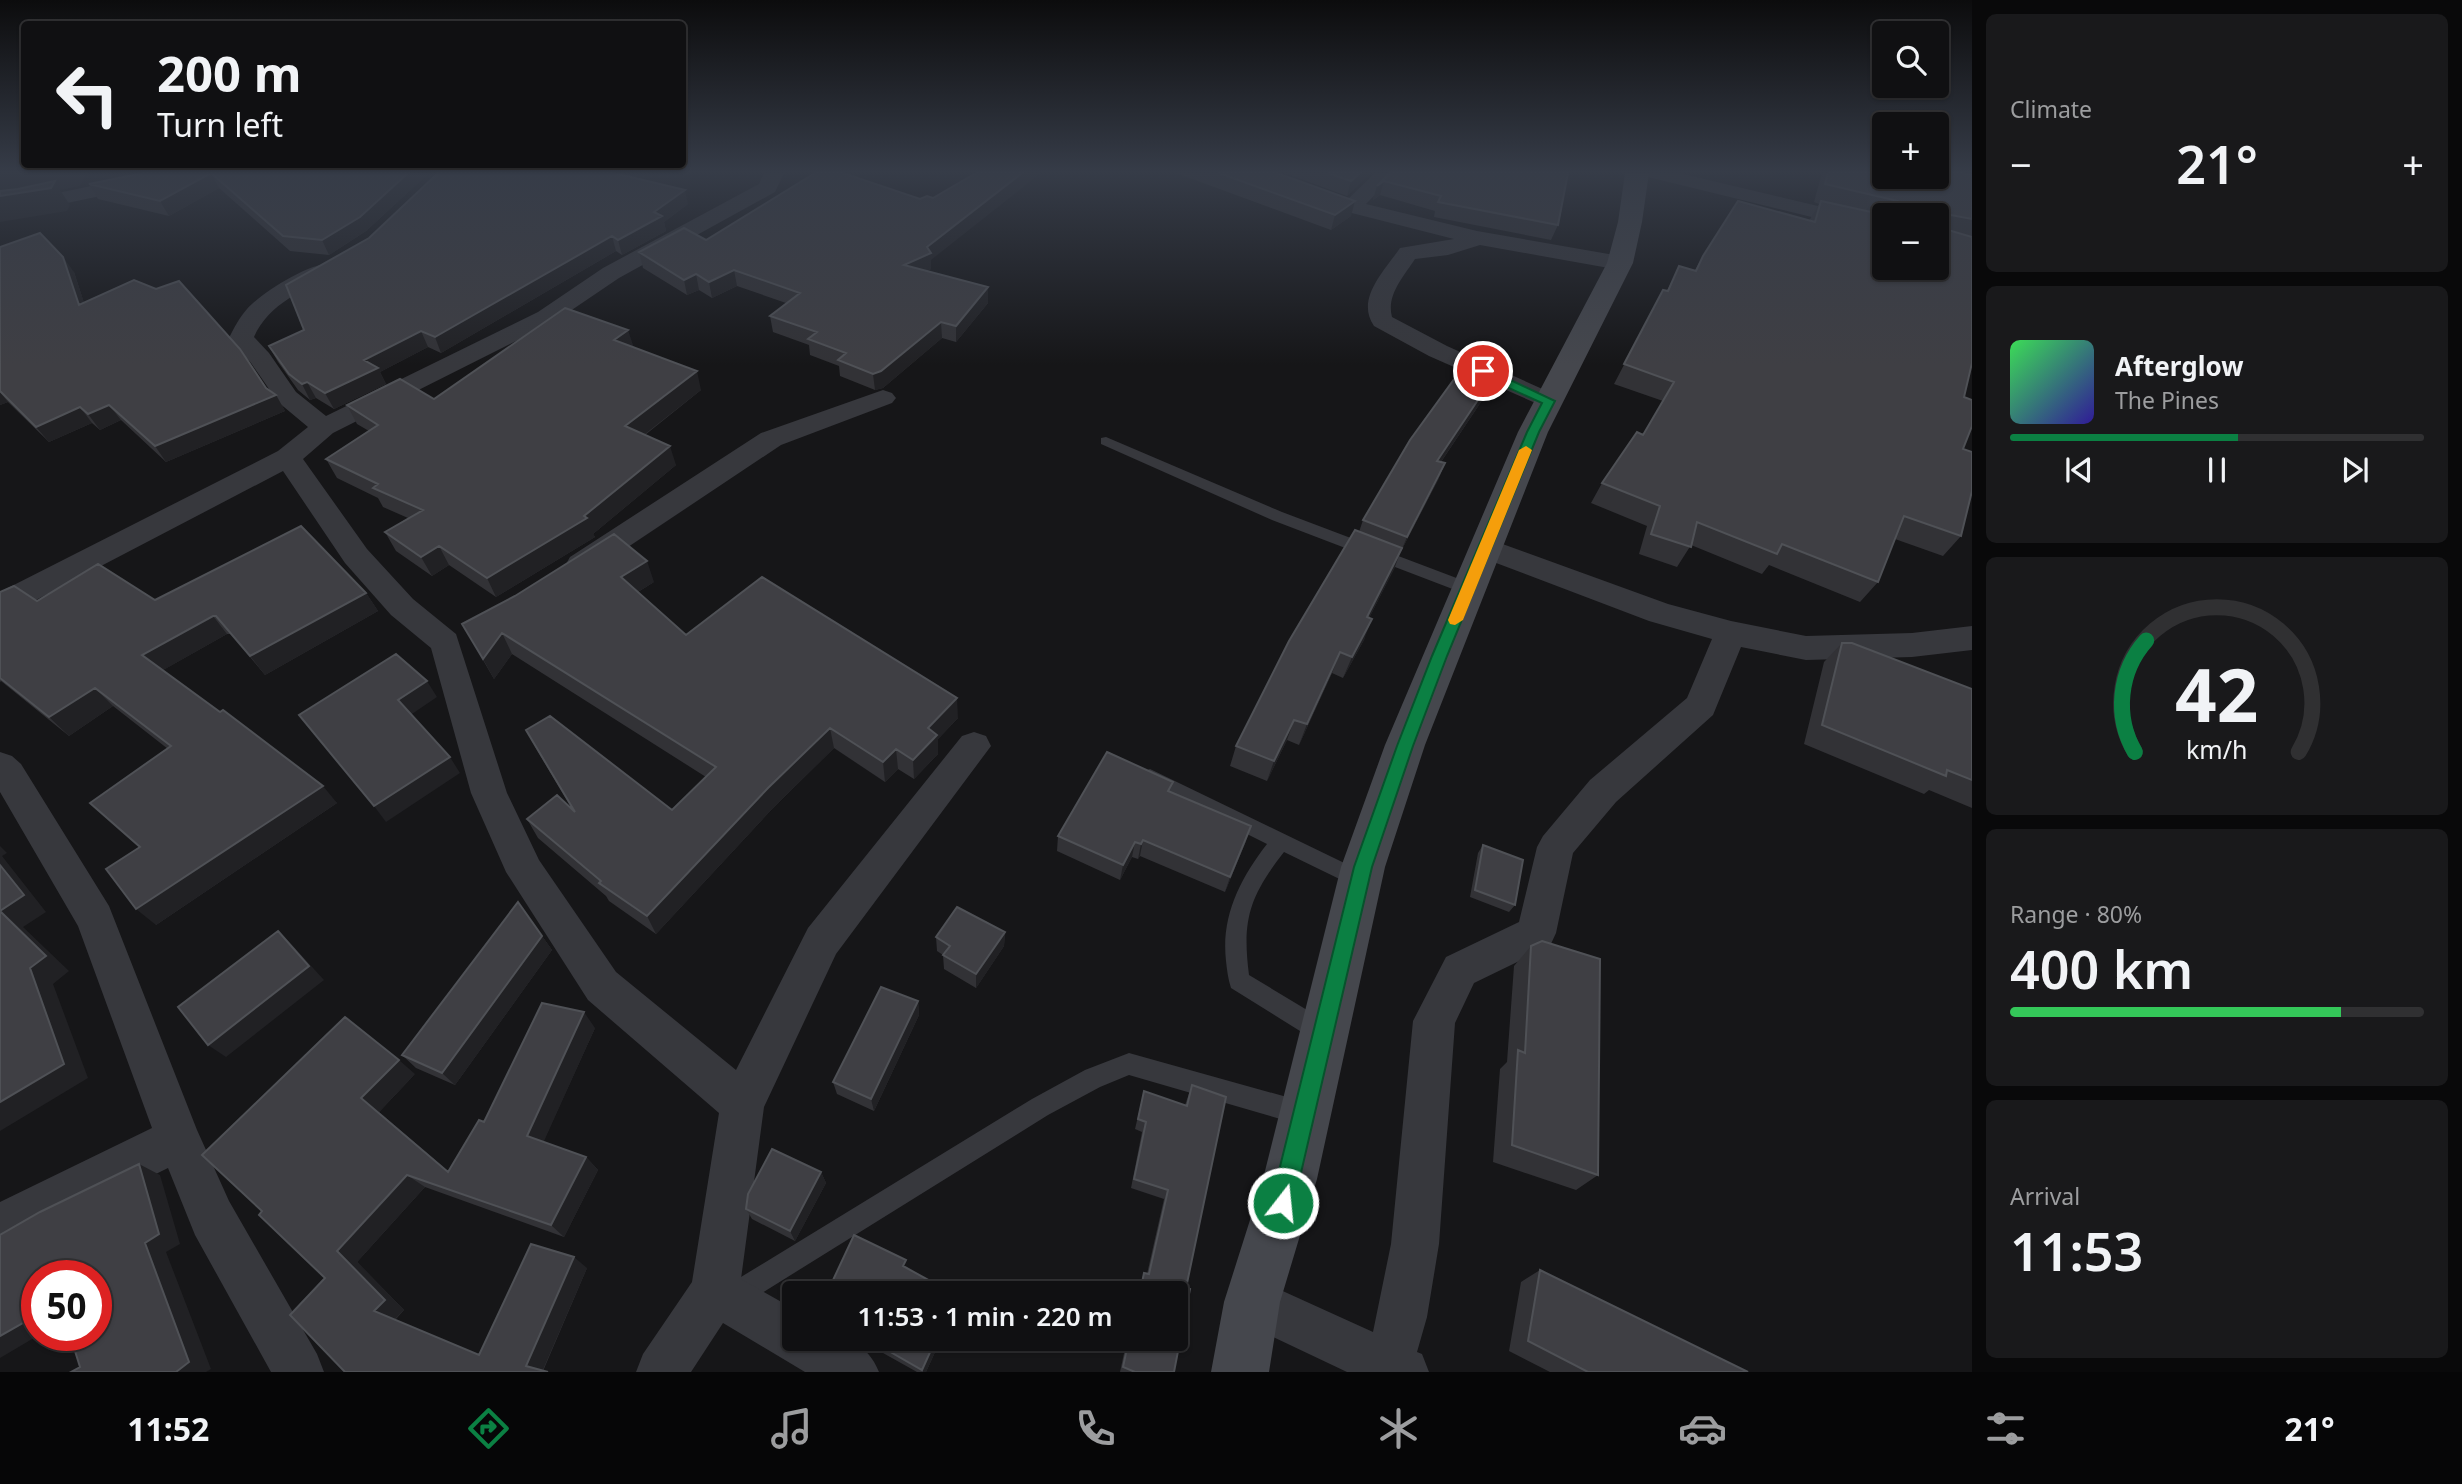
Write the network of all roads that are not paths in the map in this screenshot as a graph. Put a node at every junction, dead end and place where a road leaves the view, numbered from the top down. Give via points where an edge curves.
1 (677, 237) edge
2 (1469, 237) edge
3 (1626, 237) edge
4 (1477, 239) junction
5 (342, 260) edge
6 (1620, 263) junction
7 (883, 398) dead end
8 (1549, 401) junction
9 (324, 427) junction
10 (1106, 441) dead end
11 (288, 457) junction
12 (1486, 548) junction
13 (556, 580) edge
14 (1469, 589) junction
15 (0, 605) edge
16 (1731, 633) junction
17 (1972, 638) edge
18 (974, 746) dead end
19 (0, 766) edge
20 (1132, 768) edge
21 (1281, 841) junction
22 (1360, 880) junction
23 (1324, 1033) junction
24 (742, 1104) junction
25 (1305, 1114) junction
26 (178, 1139) junction
27 (0, 1227) edge
28 (722, 1295) junction
29 (1252, 1302) junction
30 (782, 1330) edge
31 (818, 1351) edge
32 (1396, 1368) edge
33 (299, 1372) edge
34 (661, 1372) edge
35 (854, 1372) edge
36 (1240, 1372) edge

1 - 9 street via 611,273 546,317
2 - 4 street
3 - 6 main road
4 - 6 street
4 - 8 street via 1408,253 1382,294 1378,315 1438,351
5 - 9 street via 261,305 248,320 242,338 287,397
6 - 8 main road
7 - 13 street via 771,439
8 - 12 main road
9 - 11 street
10 - 14 lane via 1277,516
11 - 15 street
11 - 24 street via 329,520 402,607 456,636 489,793 525,872 602,986
12 - 14 main road
12 - 16 street via 1660,613
14 - 22 main road via 1405,746
16 - 17 street via 1806,648
16 - 32 street via 1701,706 1603,791 1556,847 1536,933 1460,970 1434,1021 1415,1244
18 - 24 street via 822,941
19 - 26 street via 95,919
20 - 21 lane
21 - 22 lane
21 - 23 lane via 1254,873 1244,899 1235,932 1239,981
22 - 23 main road
23 - 25 main road
24 - 28 street
25 - 28 lane via 1129,1064 1040,1107
25 - 29 main road
26 - 27 street
26 - 33 street via 212,1217
28 - 30 street
28 - 34 street
29 - 32 street
29 - 36 main road
31 - 35 street

